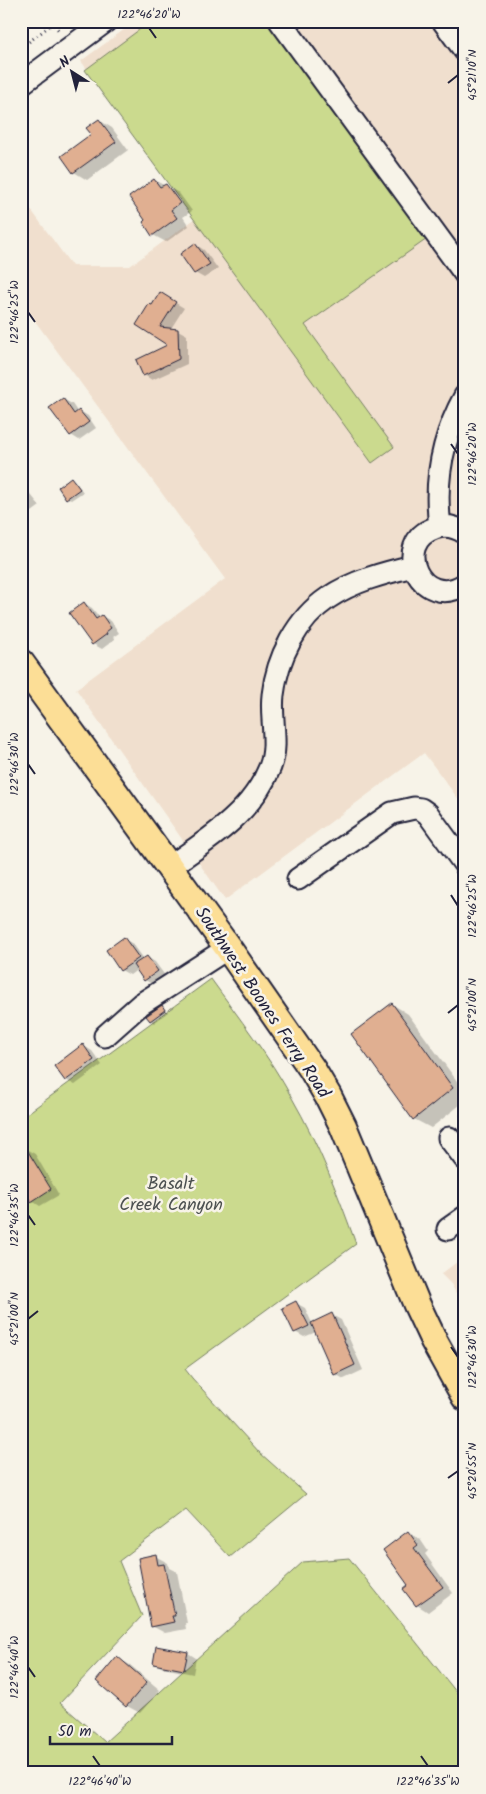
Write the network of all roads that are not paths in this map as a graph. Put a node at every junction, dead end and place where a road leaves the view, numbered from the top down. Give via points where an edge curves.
1 (106, 21) edge
2 (280, 21) edge
3 (443, 21) edge
4 (465, 51) edge
5 (21, 84) edge
6 (465, 274) edge
7 (465, 396) edge
8 (440, 526) junction
9 (465, 533) edge
10 (413, 566) junction
11 (465, 584) edge
12 (21, 663) edge
13 (465, 865) edge
14 (169, 867) junction
15 (298, 879) dead end
16 (228, 948) junction
17 (105, 1036) dead end
18 (449, 1138) dead end
19 (465, 1160) edge
20 (465, 1217) edge
21 (448, 1229) dead end
22 (465, 1397) edge

1 - 5 street
2 - 6 street
3 - 4 street
7 - 8 street via 451,426 439,469
8 - 9 street via 450,526
8 - 10 street via 418,541 412,555
10 - 11 street via 426,585 436,590 447,591
10 - 14 street via 357,583 328,598 304,620 288,644 278,669 272,695 274,744 271,766 256,795 236,818
12 - 14 main road, Southwest Boones Ferry Road
13 - 15 street via 428,814 414,808 392,813
14 - 16 main road, Southwest Boones Ferry Road
16 - 17 street via 140,1004
16 - 22 main road, Southwest Boones Ferry Road via 328,1096 417,1305
18 - 19 street
20 - 21 street

